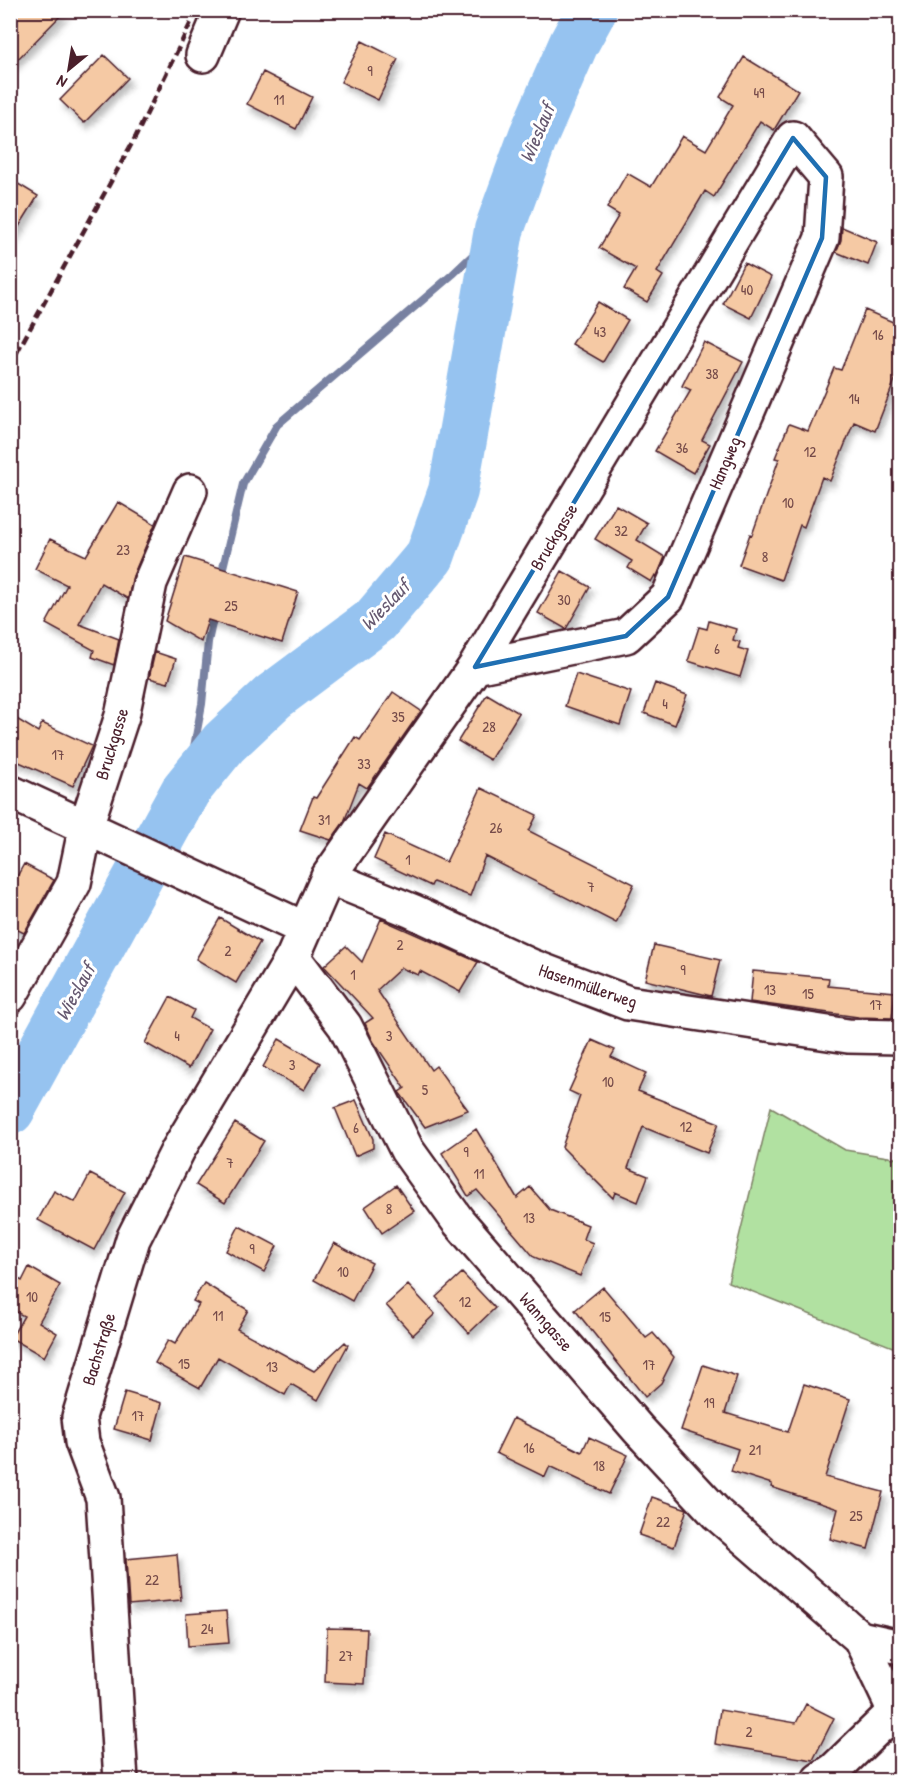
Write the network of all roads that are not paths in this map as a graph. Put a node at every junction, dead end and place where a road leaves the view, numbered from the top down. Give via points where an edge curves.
1 (222, 10) edge
2 (203, 55) dead end
3 (793, 138) joint
4 (190, 491) dead end
5 (476, 667) junction
6 (10, 792) edge
7 (96, 831) junction
8 (328, 877) junction
9 (299, 943) junction
10 (10, 996) edge
11 (900, 1037) edge
12 (860, 1638) junction
13 (900, 1647) edge
14 (898, 1716) edge
15 (120, 1780) edge
16 (819, 1780) edge

1 - 2 street
3 - 5 street, Bruckgasse
3 - 5 street, Hangweg via 826,177 822,238 668,597 626,636
4 - 7 street, Bruckgasse via 150,583
5 - 8 street, Bruckgasse
6 - 7 street
7 - 9 street via 200,880
7 - 10 street, Bruckgasse via 74,883
8 - 9 street, Bruckgasse
8 - 11 street, Hasenmüllerweg via 531,966 628,1003 848,1036
9 - 12 street, Wanngasse via 407,1150 458,1221 717,1514
9 - 15 street, Bachstraße via 178,1150 133,1239 79,1417 82,1442 103,1498
12 - 13 street, Wanngasse
12 - 14 street, Wanngasse
14 - 16 street

